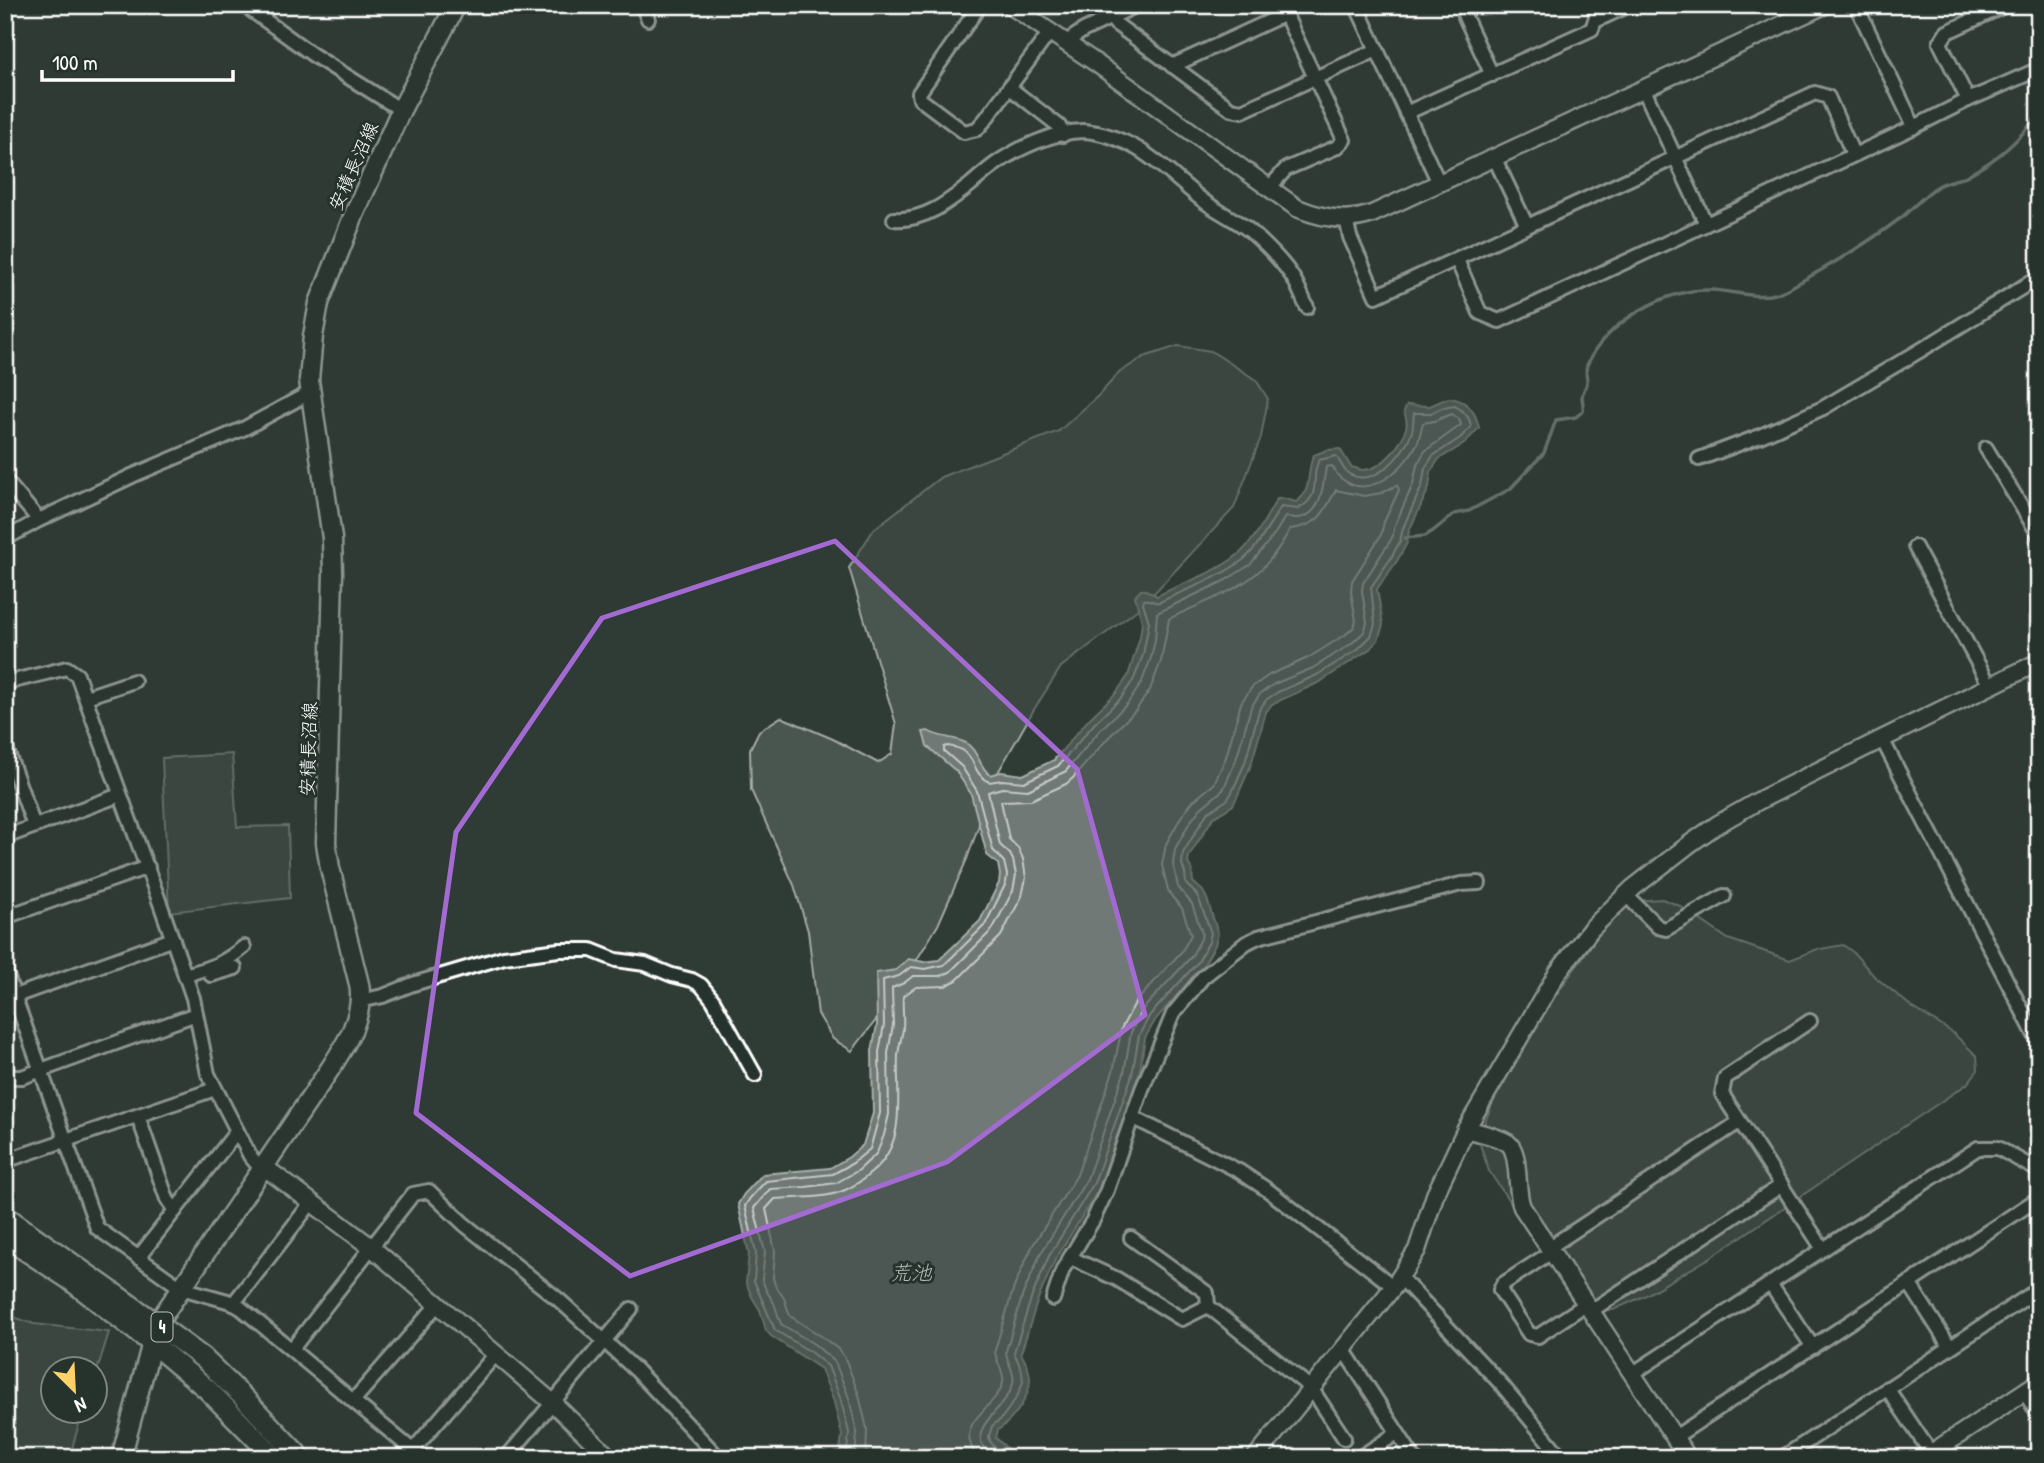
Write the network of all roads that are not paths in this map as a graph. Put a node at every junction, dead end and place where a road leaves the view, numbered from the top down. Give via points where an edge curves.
1 (244, 5) edge
2 (456, 5) edge
3 (642, 5) edge
4 (980, 5) edge
5 (1010, 5) edge
6 (1137, 5) edge
7 (1356, 5) edge
8 (1472, 5) edge
9 (1593, 5) edge
10 (1629, 5) edge
11 (1825, 5) edge
12 (1856, 5) edge
13 (2006, 5) edge
14 (1283, 10) edge
15 (1111, 18) junction
16 (648, 19) dead end
17 (1595, 20) junction
18 (1050, 32) junction
19 (1065, 43) junction
20 (1377, 50) junction
21 (1172, 66) junction
22 (2039, 69) edge
23 (1492, 75) junction
24 (1314, 78) junction
25 (1010, 88) junction
26 (1644, 90) junction
27 (1968, 100) junction
28 (401, 110) junction
29 (1406, 113) junction
30 (1914, 127) junction
31 (1063, 135) junction
32 (1853, 154) junction
33 (1494, 157) junction
34 (1675, 158) junction
35 (1439, 183) junction
36 (1270, 187) junction
37 (1346, 218) junction
38 (894, 219) dead end
39 (1706, 223) junction
40 (1527, 226) junction
41 (1457, 260) junction
42 (2039, 277) edge
43 (1307, 307) dead end
44 (311, 392) junction
45 (1986, 448) dead end
46 (1699, 460) dead end
47 (5, 480) edge
48 (38, 520) junction
49 (2039, 535) edge
50 (5, 539) edge
51 (1915, 548) dead end
52 (2039, 662) edge
53 (134, 681) dead end
54 (5, 683) edge
55 (1990, 686) junction
56 (86, 697) junction
57 (1882, 739) junction
58 (5, 745) edge
59 (120, 795) junction
60 (34, 826) junction
61 (5, 837) edge
62 (148, 867) junction
63 (1479, 883) dead end
64 (1626, 895) junction
65 (1724, 896) dead end
66 (5, 917) edge
67 (173, 939) junction
68 (244, 947) dead end
69 (235, 968) dead end
70 (5, 970) edge
71 (186, 979) junction
72 (15, 996) junction
73 (360, 1001) junction
74 (196, 1014) junction
75 (1810, 1021) dead end
76 (2039, 1043) edge
77 (40, 1070) junction
78 (5, 1073) edge
79 (755, 1075) dead end
80 (215, 1089) junction
81 (138, 1116) junction
82 (1132, 1117) junction
83 (1739, 1122) junction
84 (1466, 1129) junction
85 (237, 1131) junction
86 (66, 1141) junction
87 (5, 1161) edge
88 (263, 1166) junction
89 (2039, 1171) edge
90 (1782, 1185) junction
91 (2039, 1198) edge
92 (311, 1203) junction
93 (174, 1211) junction
94 (5, 1216) edge
95 (5, 1237) edge
96 (1131, 1238) dead end
97 (371, 1247) junction
98 (1551, 1249) junction
99 (1823, 1249) junction
100 (138, 1258) junction
101 (1071, 1258) junction
102 (1397, 1282) junction
103 (1909, 1283) junction
104 (1770, 1284) junction
105 (181, 1288) junction
106 (2039, 1289) edge
107 (1053, 1298) dead end
108 (233, 1304) junction
109 (437, 1305) junction
110 (1208, 1306) junction
111 (1589, 1307) junction
112 (631, 1309) dead end
113 (157, 1324) junction
114 (604, 1341) junction
115 (153, 1344) junction
116 (1813, 1347) junction
117 (1951, 1347) junction
118 (292, 1349) junction
119 (1343, 1349) junction
120 (496, 1354) junction
121 (1632, 1374) junction
122 (2039, 1382) edge
123 (1311, 1388) junction
124 (1887, 1388) junction
125 (2024, 1392) junction
126 (353, 1401) junction
127 (553, 1403) junction
128 (2039, 1415) edge
129 (1397, 1433) junction
130 (1675, 1437) junction
131 (1344, 1438) dead end
132 (418, 1454) edge
133 (1927, 1455) edge
134 (121, 1458) edge
135 (275, 1458) edge
136 (301, 1458) edge
137 (506, 1458) edge
138 (610, 1458) edge
139 (719, 1458) edge
140 (1255, 1458) edge
141 (1359, 1458) edge
142 (1414, 1458) edge
143 (1562, 1458) edge
144 (1688, 1458) edge
145 (1782, 1458) edge

1 - 28 street
2 - 28 main road, 安積長沼線
3 - 16 street
4 - 25 street via 919,90 920,99 964,132 977,129
5 - 18 street
6 - 15 street
7 - 20 street
8 - 23 street via 1465,17
9 - 17 street
10 - 17 street
11 - 26 street
12 - 30 street
13 - 27 street via 1947,32 1940,43
14 - 21 street
14 - 24 street
15 - 19 street
15 - 21 street
17 - 23 street via 1592,29
18 - 19 street
18 - 25 street
19 - 36 street
20 - 24 street
20 - 29 street
21 - 24 street via 1231,109 1242,111
22 - 27 street
23 - 29 street
24 - 36 street via 1344,141 1286,169
25 - 31 street via 1059,126
26 - 33 street
26 - 34 street
27 - 30 street
28 - 44 main road, 安積長沼線 via 319,303
29 - 35 street
30 - 32 street
31 - 38 street via 1010,155 931,212 913,219
31 - 43 street via 1083,131 1123,141 1141,151 1209,206 1249,231 1295,281
32 - 34 street via 1828,97 1815,93
32 - 39 street
33 - 35 street
33 - 40 street
34 - 39 street
34 - 40 street
35 - 37 street via 1372,214
36 - 37 street via 1309,214
37 - 41 street via 1376,296
39 - 41 street via 1499,321 1480,313
40 - 41 street
42 - 46 street via 1823,408
44 - 48 street via 245,428
44 - 73 main road, 安積長沼線 via 332,538 326,843
45 - 49 street
47 - 48 street
48 - 50 street
51 - 55 street
52 - 55 street
53 - 56 street
54 - 56 street via 67,668 77,675
55 - 57 street
56 - 59 street
57 - 64 street via 1718,824
57 - 76 street
58 - 60 street
59 - 60 street
59 - 62 street
60 - 61 street
62 - 66 street
62 - 67 street
63 - 82 street via 1461,884 1246,943 1203,977 1172,1014
64 - 65 street via 1658,927 1666,929
64 - 84 street via 1591,929 1558,972
67 - 71 street
67 - 72 street
68 - 71 street
69 - 71 street
70 - 72 street
71 - 74 street
72 - 77 street
73 - 79 street via 504,957 591,950 701,985
73 - 88 main road, 安積長沼線 via 342,1050
74 - 77 street
74 - 80 street
75 - 83 street via 1724,1079 1722,1094
77 - 78 street via 18,1078
77 - 86 street
80 - 81 street
80 - 85 street
81 - 86 street
81 - 93 street
82 - 101 street via 1107,1190
82 - 102 street via 1239,1171
83 - 90 street
83 - 98 street
84 - 98 street via 1512,1148 1519,1199
84 - 102 street via 1435,1195 1417,1250
85 - 88 street via 250,1156
85 - 93 street
86 - 87 street
86 - 100 street via 97,1228
88 - 92 street
88 - 105 main road, 安積長沼線
89 - 99 street via 1998,1148 1978,1148
90 - 99 street
90 - 111 street
91 - 103 street
92 - 97 street
92 - 108 street
93 - 100 street
94 - 113 highway, 4
95 - 115 highway, 4
96 - 110 street via 1207,1293
97 - 109 street
97 - 114 street via 413,1194 429,1191
97 - 118 street
98 - 111 street
98 - 111 street via 1500,1290 1529,1334 1538,1336
99 - 104 street
100 - 105 street
101 - 107 street
101 - 110 street via 1117,1279 1182,1319
102 - 119 street
102 - 143 street via 1501,1384
103 - 116 street
103 - 117 street
104 - 116 street
104 - 121 street
105 - 108 street
105 - 113 main road, 安積長沼線
106 - 117 street
108 - 118 street
109 - 120 street
109 - 126 street
110 - 123 street
111 - 121 street
112 - 114 street
113 - 115 main road, 安積長沼線
113 - 136 highway, 4 via 203,1358
114 - 127 street
114 - 139 street
115 - 134 main road, 安積長沼線
115 - 135 highway, 4 via 207,1389
116 - 130 street
117 - 124 street
118 - 126 street
119 - 123 street
119 - 129 street
120 - 127 street
120 - 132 street
121 - 130 street
122 - 125 street
123 - 131 street
123 - 140 street
124 - 133 street
124 - 145 street
125 - 128 street
125 - 133 street
126 - 132 street
127 - 137 street
127 - 138 street
129 - 141 street
129 - 142 street
130 - 144 street

